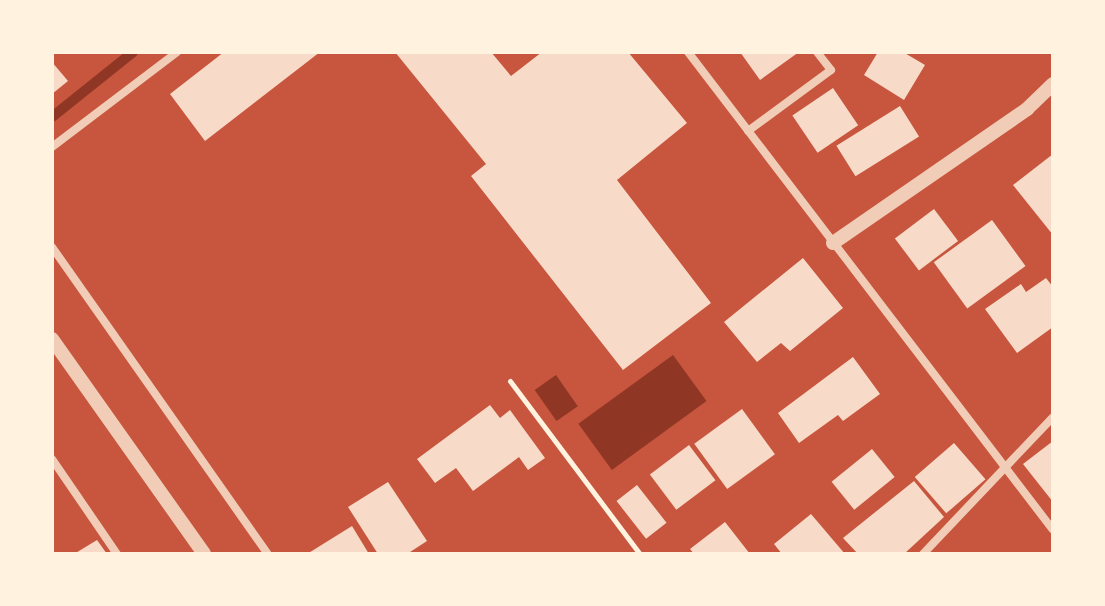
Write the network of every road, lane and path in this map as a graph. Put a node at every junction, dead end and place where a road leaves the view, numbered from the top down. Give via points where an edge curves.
1 (177, 52) edge
2 (688, 52) edge
3 (817, 52) edge
4 (1053, 84) edge
5 (748, 131) junction
6 (52, 147) edge
7 (833, 243) junction
8 (52, 247) edge
9 (52, 339) edge
10 (510, 381) dead end
11 (1053, 417) edge
12 (52, 459) edge
13 (1007, 470) junction
14 (1053, 530) edge
15 (117, 554) edge
16 (204, 554) edge
17 (268, 554) edge
18 (640, 554) edge
19 (923, 554) edge

1 - 6 street
2 - 5 street
3 - 5 street via 831,70
4 - 7 street via 1027,109
5 - 7 street
7 - 13 street
8 - 17 street
9 - 16 street
10 - 18 path
11 - 13 street
12 - 15 street
13 - 14 street
13 - 19 street

